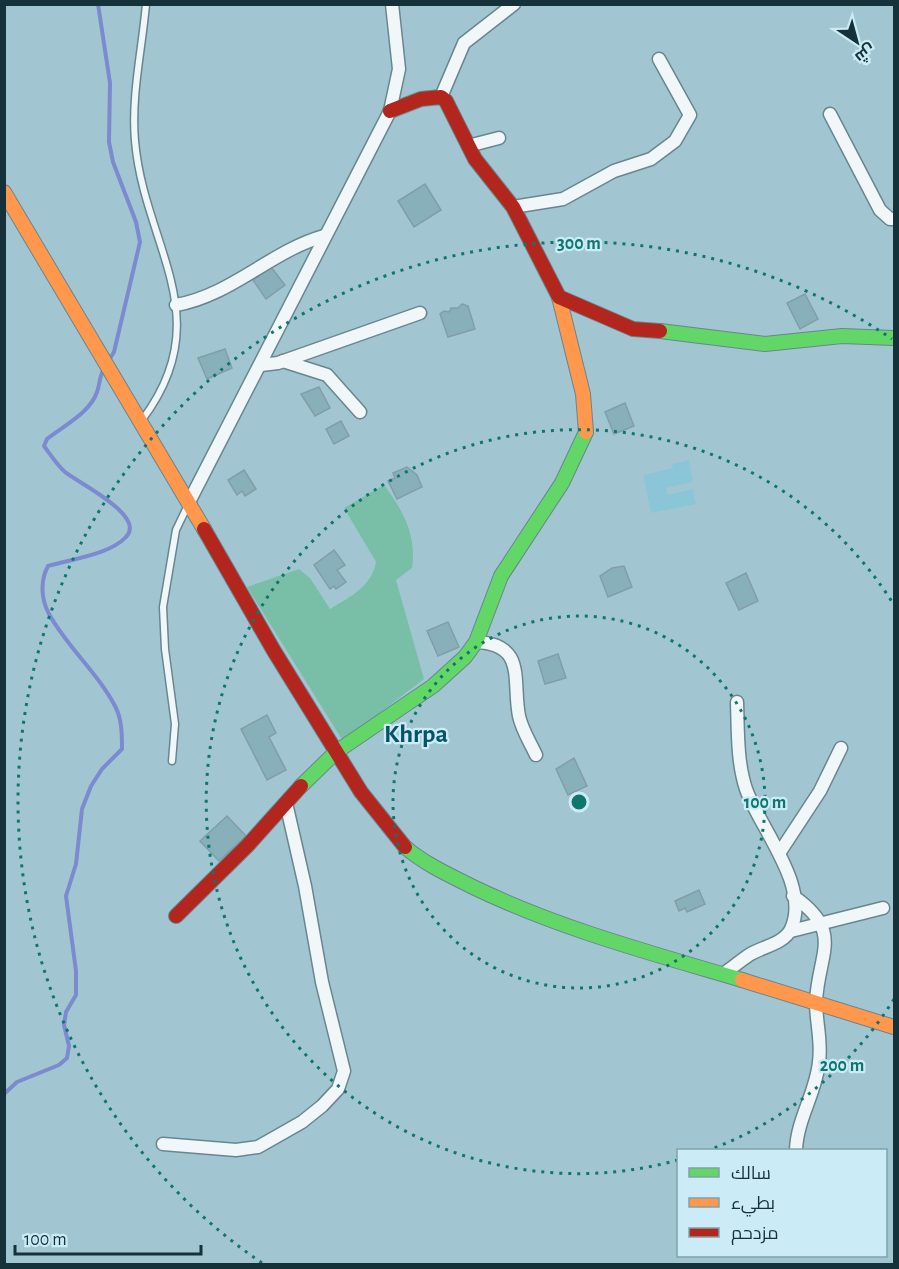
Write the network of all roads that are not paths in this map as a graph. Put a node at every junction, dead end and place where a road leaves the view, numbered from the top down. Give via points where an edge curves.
1 (146, 4) edge
2 (392, 4) edge
3 (514, 4) edge
4 (659, 59) dead end
5 (441, 97) junction
6 (390, 111) junction
7 (830, 114) dead end
8 (499, 138) dead end
9 (468, 146) junction
10 (4, 192) edge
11 (513, 207) junction
12 (894, 219) edge
13 (324, 236) junction
14 (559, 297) junction
15 (176, 305) junction
16 (420, 314) dead end
17 (894, 338) edge
18 (284, 361) junction
19 (261, 365) junction
20 (360, 412) dead end
21 (140, 423) junction
22 (189, 502) junction
23 (476, 642) junction
24 (737, 702) dead end
25 (841, 748) dead end
26 (336, 752) junction
27 (536, 755) dead end
28 (172, 761) dead end
29 (286, 803) junction
30 (780, 852) junction
31 (793, 896) junction
32 (883, 908) dead end
33 (176, 916) dead end
34 (821, 922) junction
35 (791, 931) junction
36 (723, 974) junction
37 (816, 1001) junction
38 (894, 1027) edge
39 (163, 1144) dead end
40 (796, 1149) edge

1 - 15 lane via 136,89 135,141
2 - 6 street via 399,69
3 - 5 street via 464,43
4 - 11 street via 690,115 675,141 651,159 614,171 563,199
5 - 6 street via 421,99
5 - 9 street via 458,121
6 - 13 street
7 - 12 street via 880,210
8 - 9 street
9 - 11 street
10 - 21 street
11 - 14 street
13 - 15 street via 290,249 233,284
13 - 19 street
14 - 17 street via 633,329 765,344 842,336
14 - 23 street via 583,394 585,438 562,483 501,576
15 - 21 lane via 179,328 169,369 156,402
16 - 18 street
18 - 19 street
18 - 20 street via 327,375
19 - 22 street
21 - 22 street
22 - 26 street
22 - 28 lane via 176,530 163,607 175,724
23 - 26 street via 433,686
23 - 27 street via 500,647 513,661 522,726
24 - 30 street via 739,751 746,788
25 - 30 street via 820,791
26 - 29 street
26 - 36 street via 399,842 422,862 508,904
29 - 33 street
29 - 39 street via 344,1071 338,1089 302,1122 258,1147 236,1150
30 - 31 street
31 - 34 street via 812,909
31 - 35 street
32 - 34 street
34 - 35 street
34 - 37 street via 826,944
35 - 36 street
36 - 37 street
37 - 38 street
37 - 40 street via 819,1063 799,1126

